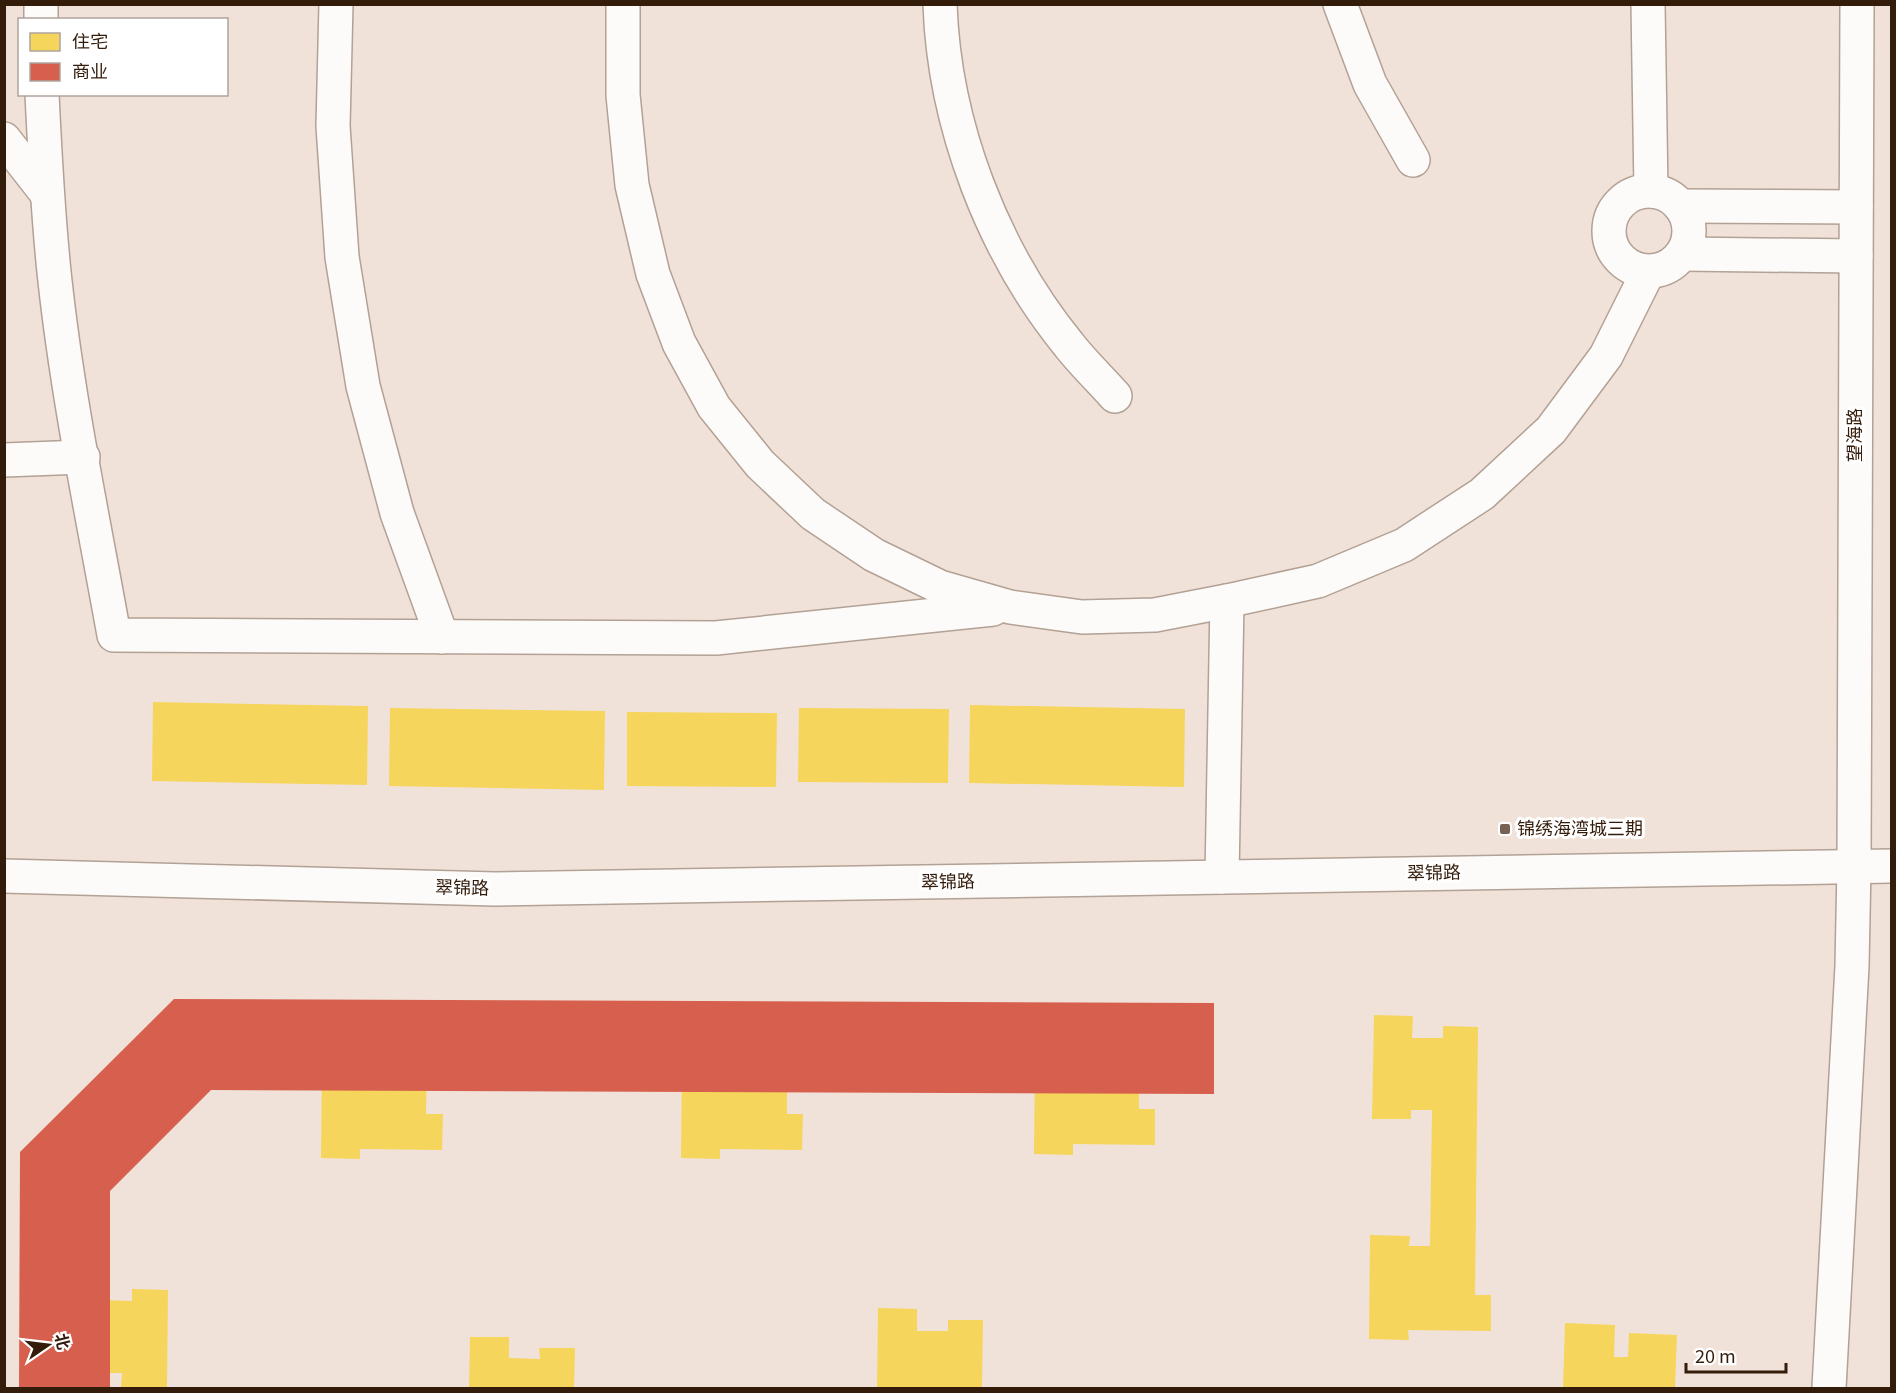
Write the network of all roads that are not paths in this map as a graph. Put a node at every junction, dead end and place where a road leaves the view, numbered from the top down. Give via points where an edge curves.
1 (336, 4) edge
2 (622, 4) edge
3 (940, 4) edge
4 (1340, 4) edge
5 (1648, 4) edge
6 (1857, 4) edge
7 (42, 96) edge
8 (4, 139) edge
9 (1413, 159) dead end
10 (1651, 191) junction
11 (47, 194) junction
12 (1680, 206) junction
13 (1856, 207) junction
14 (1682, 254) junction
15 (1856, 256) junction
16 (1648, 272) junction
17 (1115, 396) dead end
18 (82, 457) junction
19 (4, 460) edge
20 (1227, 601) junction
21 (1010, 607) junction
22 (442, 637) junction
23 (1854, 866) junction
24 (1892, 866) edge
25 (4, 876) edge
26 (1222, 877) junction
27 (1829, 1389) edge

1 - 22 street via 334,150 342,257 363,386 397,513
2 - 21 street via 623,95 635,196 653,274 679,343 714,407 760,464 813,514 874,555 940,587
3 - 17 street via 951,98 969,164 996,228 1029,289 1069,345
4 - 9 street via 1370,84
5 - 10 street
6 - 13 street, 望海路
7 - 11 street
8 - 11 street
10 - 12 street
10 - 16 street via 1630,195 1614,209 1608,230 1613,251 1628,266
11 - 18 street via 55,282
12 - 13 street
12 - 14 street via 1688,230
13 - 15 street, 望海路
14 - 15 street
14 - 16 street via 1667,267
15 - 23 street, 望海路
16 - 20 street via 1606,356 1551,430 1482,494 1404,545 1318,581
18 - 19 street
18 - 22 street via 114,635
20 - 21 street via 1155,615 1082,617
20 - 26 street
21 - 22 street via 716,638
23 - 24 street, 翠锦路
23 - 26 street, 翠锦路
23 - 27 street, 望海路
25 - 26 street, 翠锦路 via 495,889

